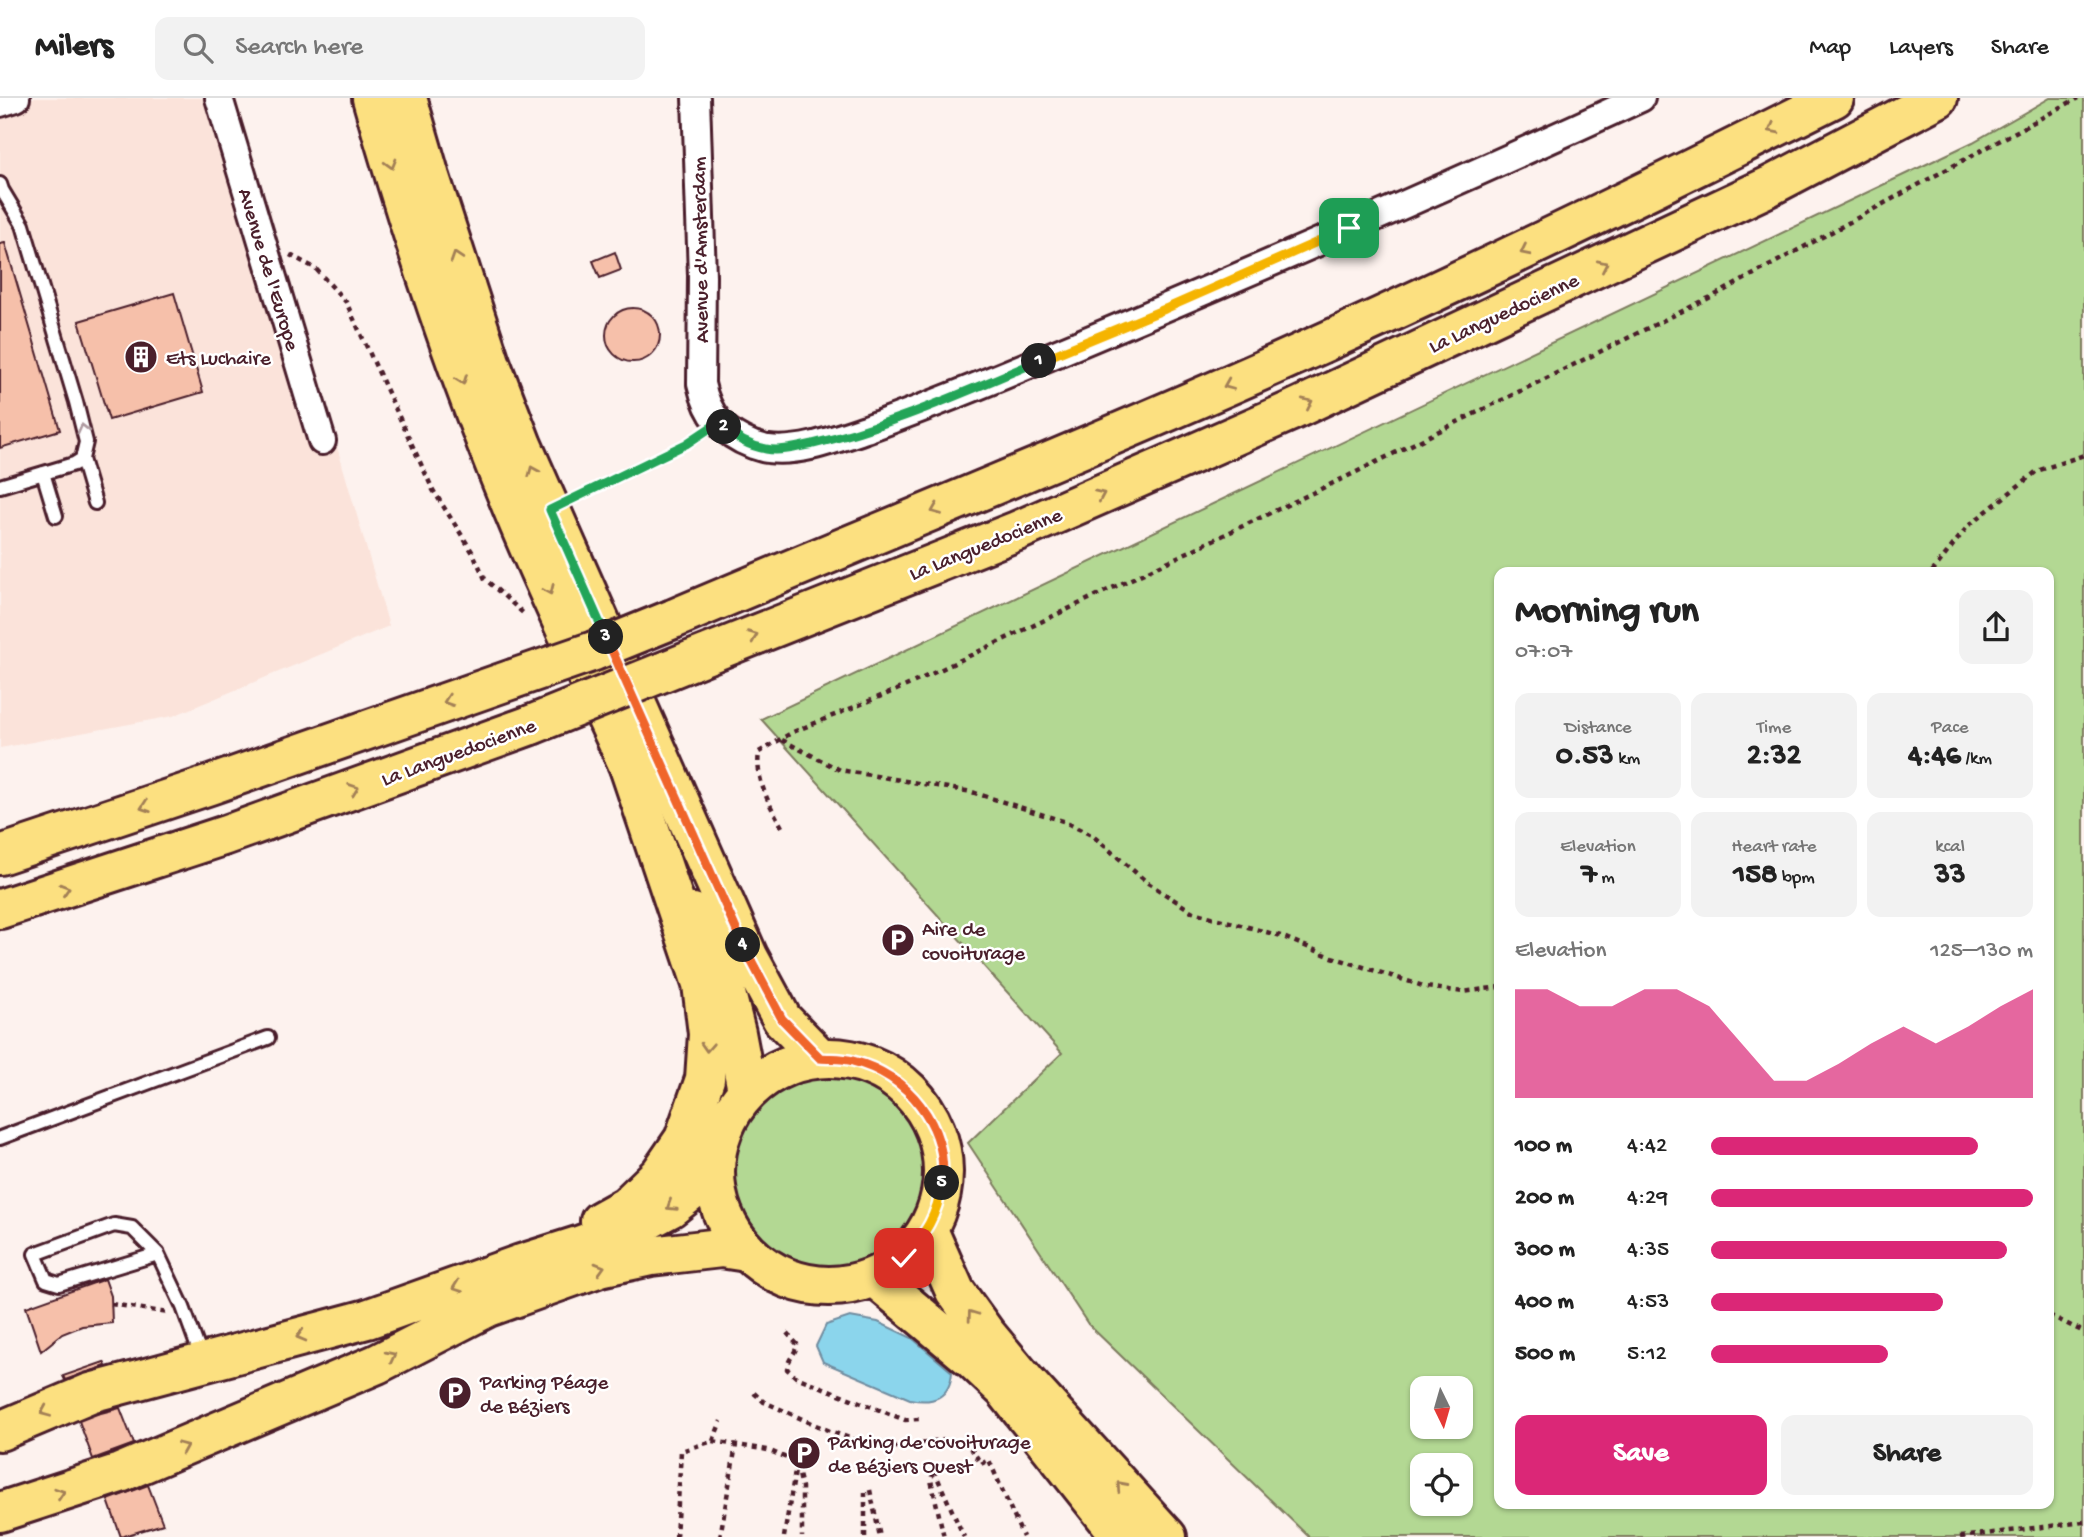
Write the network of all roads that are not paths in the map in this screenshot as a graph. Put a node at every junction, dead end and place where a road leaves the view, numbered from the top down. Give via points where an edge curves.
1 (16, 98) edge
2 (219, 98) edge
3 (372, 98) edge
4 (407, 98) edge
5 (696, 98) edge
6 (1641, 98) edge
7 (1834, 98) edge
8 (1938, 98) edge
9 (0, 103) edge
10 (0, 184) edge
11 (322, 441) dead end
12 (82, 458) junction
13 (43, 473) junction
14 (0, 486) edge
15 (95, 503) dead end
16 (56, 516) dead end
17 (630, 770) junction
18 (0, 855) edge
19 (0, 909) edge
20 (268, 1038) dead end
21 (820, 1058) junction
22 (747, 1091) junction
23 (0, 1138) edge
24 (715, 1156) junction
25 (928, 1230) junction
26 (747, 1252) junction
27 (158, 1254) junction
28 (521, 1264) junction
29 (874, 1277) junction
30 (203, 1362) junction
31 (0, 1431) edge
32 (0, 1513) edge
33 (1122, 1537) edge
34 (1167, 1537) edge

1 - 9 street
2 - 11 street, Avenue de l'Europe
3 -> 17 main road via 460,377 520,526
21 -> 4 main road via 782,1019 748,956 550,510 490,362
5 - 6 street, Avenue d'Amsterdam via 701,384 712,411 735,438 766,449 837,439 920,410 1165,309
7 -> 18 main road, bridge via 1512,257 999,484 594,651
19 -> 8 main road, La Languedocienne, bridge via 226,835 531,725 1017,531 1292,411 1770,186
12 -> 10 lane via 86,442 27,237
12 - 13 lane
12 - 15 lane
13 - 14 lane
13 - 16 lane
17 - 22 main road via 721,974
17 -> 28 main road via 702,984 708,1034 705,1079 684,1139 660,1174 627,1206
20 - 23 lane
21 - 22 main road via 793,1063
21 - 25 main road via 851,1060 881,1071 907,1089 927,1113 939,1142 943,1172 939,1202
22 - 24 main road via 726,1121
24 - 26 main road via 716,1191 726,1224
24 -> 28 main road via 698,1186 670,1208 644,1222
25 - 29 main road via 904,1258
34 -> 25 main road via 986,1334 955,1291
26 - 29 main road via 785,1278 814,1285 845,1285
32 -> 26 main road via 120,1473 377,1364 488,1307 600,1267 721,1248
27 - 27 lane via 59,1284 47,1280 35,1254 114,1225 132,1228
27 - 30 lane
28 -> 30 main road via 367,1319
29 - 33 main road via 1005,1390
30 -> 31 main road via 90,1393

